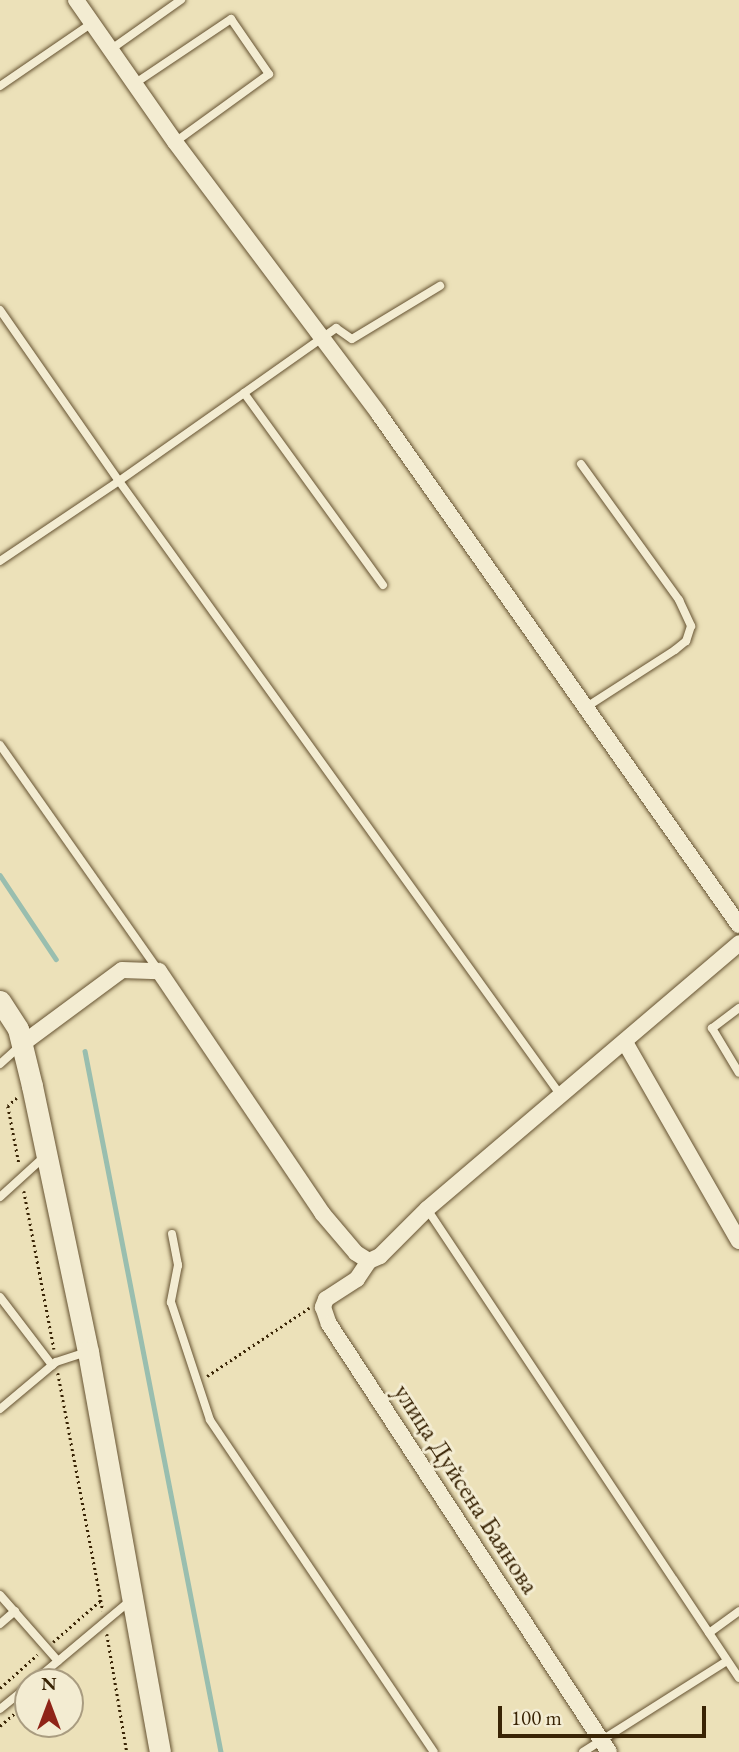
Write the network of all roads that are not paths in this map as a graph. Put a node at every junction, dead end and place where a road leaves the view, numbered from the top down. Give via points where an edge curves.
1 (76, 0) edge
2 (181, 0) edge
3 (92, 23) junction
4 (110, 50) junction
5 (134, 83) junction
6 (0, 86) edge
7 (175, 142) junction
8 (440, 286) dead end
9 (0, 310) edge
10 (323, 338) junction
11 (244, 393) junction
12 (581, 464) dead end
13 (119, 481) junction
14 (0, 561) edge
15 (383, 585) dead end
16 (585, 708) junction
17 (0, 744) edge
18 (739, 925) edge
19 (739, 943) edge
20 (159, 971) junction
21 (0, 1001) edge
22 (739, 1008) edge
23 (23, 1044) junction
24 (626, 1044) junction
25 (0, 1064) edge
26 (739, 1073) edge
27 (562, 1097) junction
28 (46, 1155) junction
29 (0, 1197) edge
30 (427, 1209) junction
31 (172, 1234) dead end
32 (739, 1241) edge
33 (369, 1261) junction
34 (0, 1297) edge
35 (88, 1352) junction
36 (54, 1364) junction
37 (0, 1409) edge
38 (0, 1595) edge
39 (133, 1598) junction
40 (15, 1611) junction
41 (739, 1611) edge
42 (0, 1624) edge
43 (709, 1633) junction
44 (58, 1661) junction
45 (727, 1661) junction
46 (50, 1668) edge
47 (739, 1678) edge
48 (14, 1698) edge
49 (0, 1709) edge
50 (605, 1746) edge
51 (160, 1752) edge
52 (434, 1752) edge
53 (583, 1752) edge

1 - 3 street
2 - 4 lane
3 - 4 street
3 - 6 lane
4 - 5 street
5 - 7 street
5 - 7 lane via 231,19 269,74
7 - 10 street
8 - 10 lane via 352,339 336,328
9 - 13 lane
10 - 11 lane
10 - 16 street
11 - 13 lane
11 - 15 lane
12 - 16 lane via 679,600 691,626 686,641
13 - 14 lane
13 - 27 lane
16 - 18 street
17 - 20 lane
19 - 24 street
20 - 23 street via 122,970
20 - 33 street via 322,1213 356,1253
21 - 23 street
22 - 26 lane via 712,1028
23 - 25 lane
23 - 28 street
24 - 27 street
24 - 32 street
27 - 30 street
28 - 29 lane
28 - 35 street
30 - 33 street via 380,1256
30 - 43 lane
31 - 52 lane via 178,1265 171,1302 210,1420
33 - 50 street, улица Дуйсена Баянова via 357,1279 326,1299 323,1307 329,1324
34 - 36 lane
35 - 36 lane
35 - 39 street
36 - 37 lane
38 - 40 lane
39 - 44 lane
39 - 51 street
40 - 42 lane
40 - 44 lane
41 - 43 lane
43 - 45 lane
44 - 46 lane
45 - 47 lane
45 - 50 lane
48 - 49 lane
50 - 53 lane

